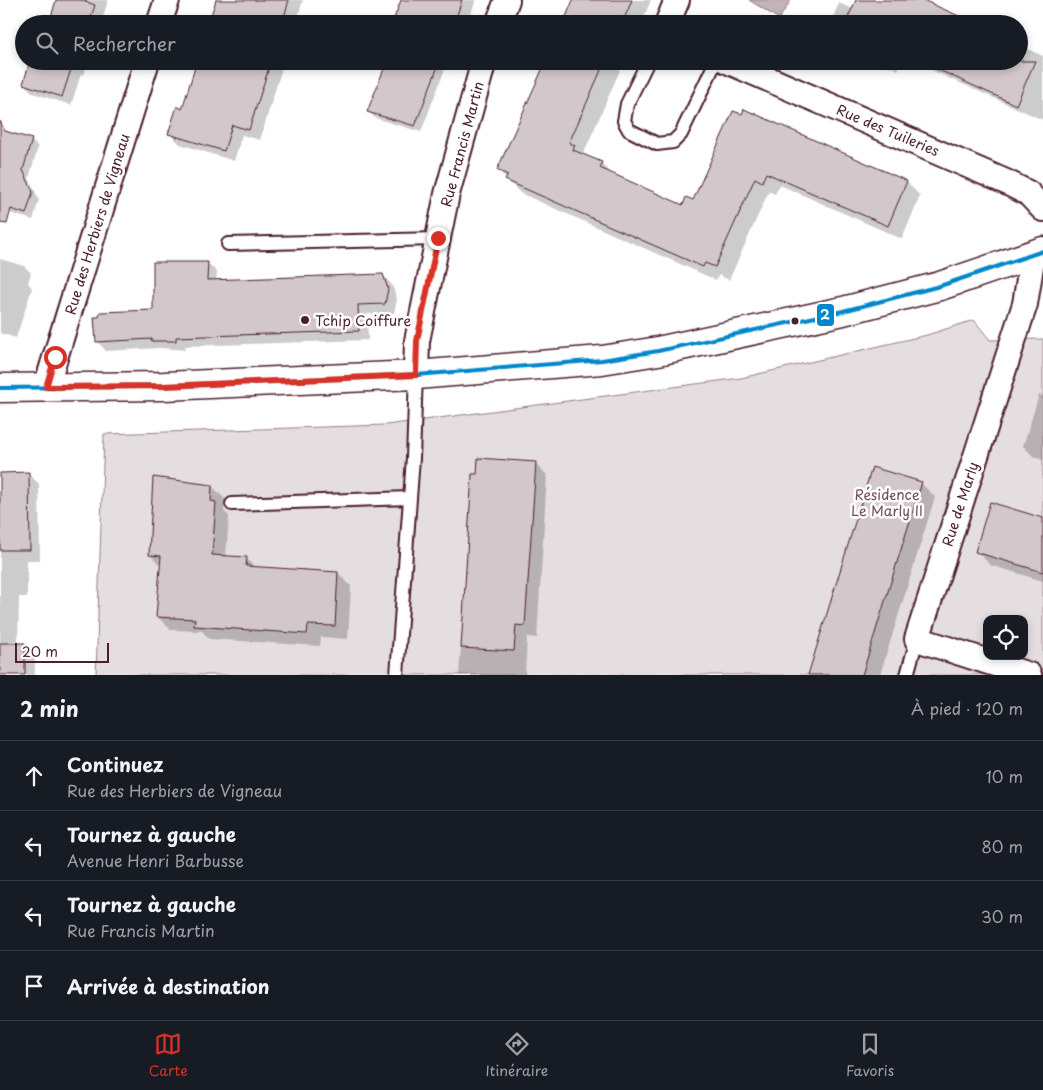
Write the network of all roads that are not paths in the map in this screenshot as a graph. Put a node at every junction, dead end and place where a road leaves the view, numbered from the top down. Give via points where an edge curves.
1 (167, 0) edge
2 (507, 0) edge
3 (677, 0) edge
4 (162, 15) edge
5 (501, 15) edge
6 (671, 15) edge
7 (145, 70) edge
8 (481, 70) edge
9 (644, 70) edge
10 (712, 70) edge
11 (748, 70) edge
12 (1043, 209) edge
13 (438, 238) junction
14 (228, 244) dead end
15 (1038, 253) edge
16 (416, 375) junction
17 (46, 387) junction
18 (0, 388) edge
19 (410, 498) junction
20 (232, 504) dead end
21 (917, 639) junction
22 (397, 675) edge
23 (907, 675) edge
24 (1029, 675) edge

1 - 4 street
2 - 5 street
3 - 6 street
7 - 17 street, Rue des Herbiers de Vigneau
8 - 13 street, Rue Francis Martin
9 - 10 lane via 627,104 624,121 629,130 657,144 673,142 681,134
11 - 12 street, Rue des Tuileries via 1006,182 1028,193
13 - 14 lane
13 - 16 street, Rue Francis Martin via 417,341
15 - 16 street via 940,286 843,311 658,351 575,362
15 - 21 street, Rue de Marly via 1025,304
16 - 17 street via 164,386
16 - 19 lane
17 - 18 street
19 - 20 lane
19 - 22 lane
21 - 23 lane
21 - 24 street

